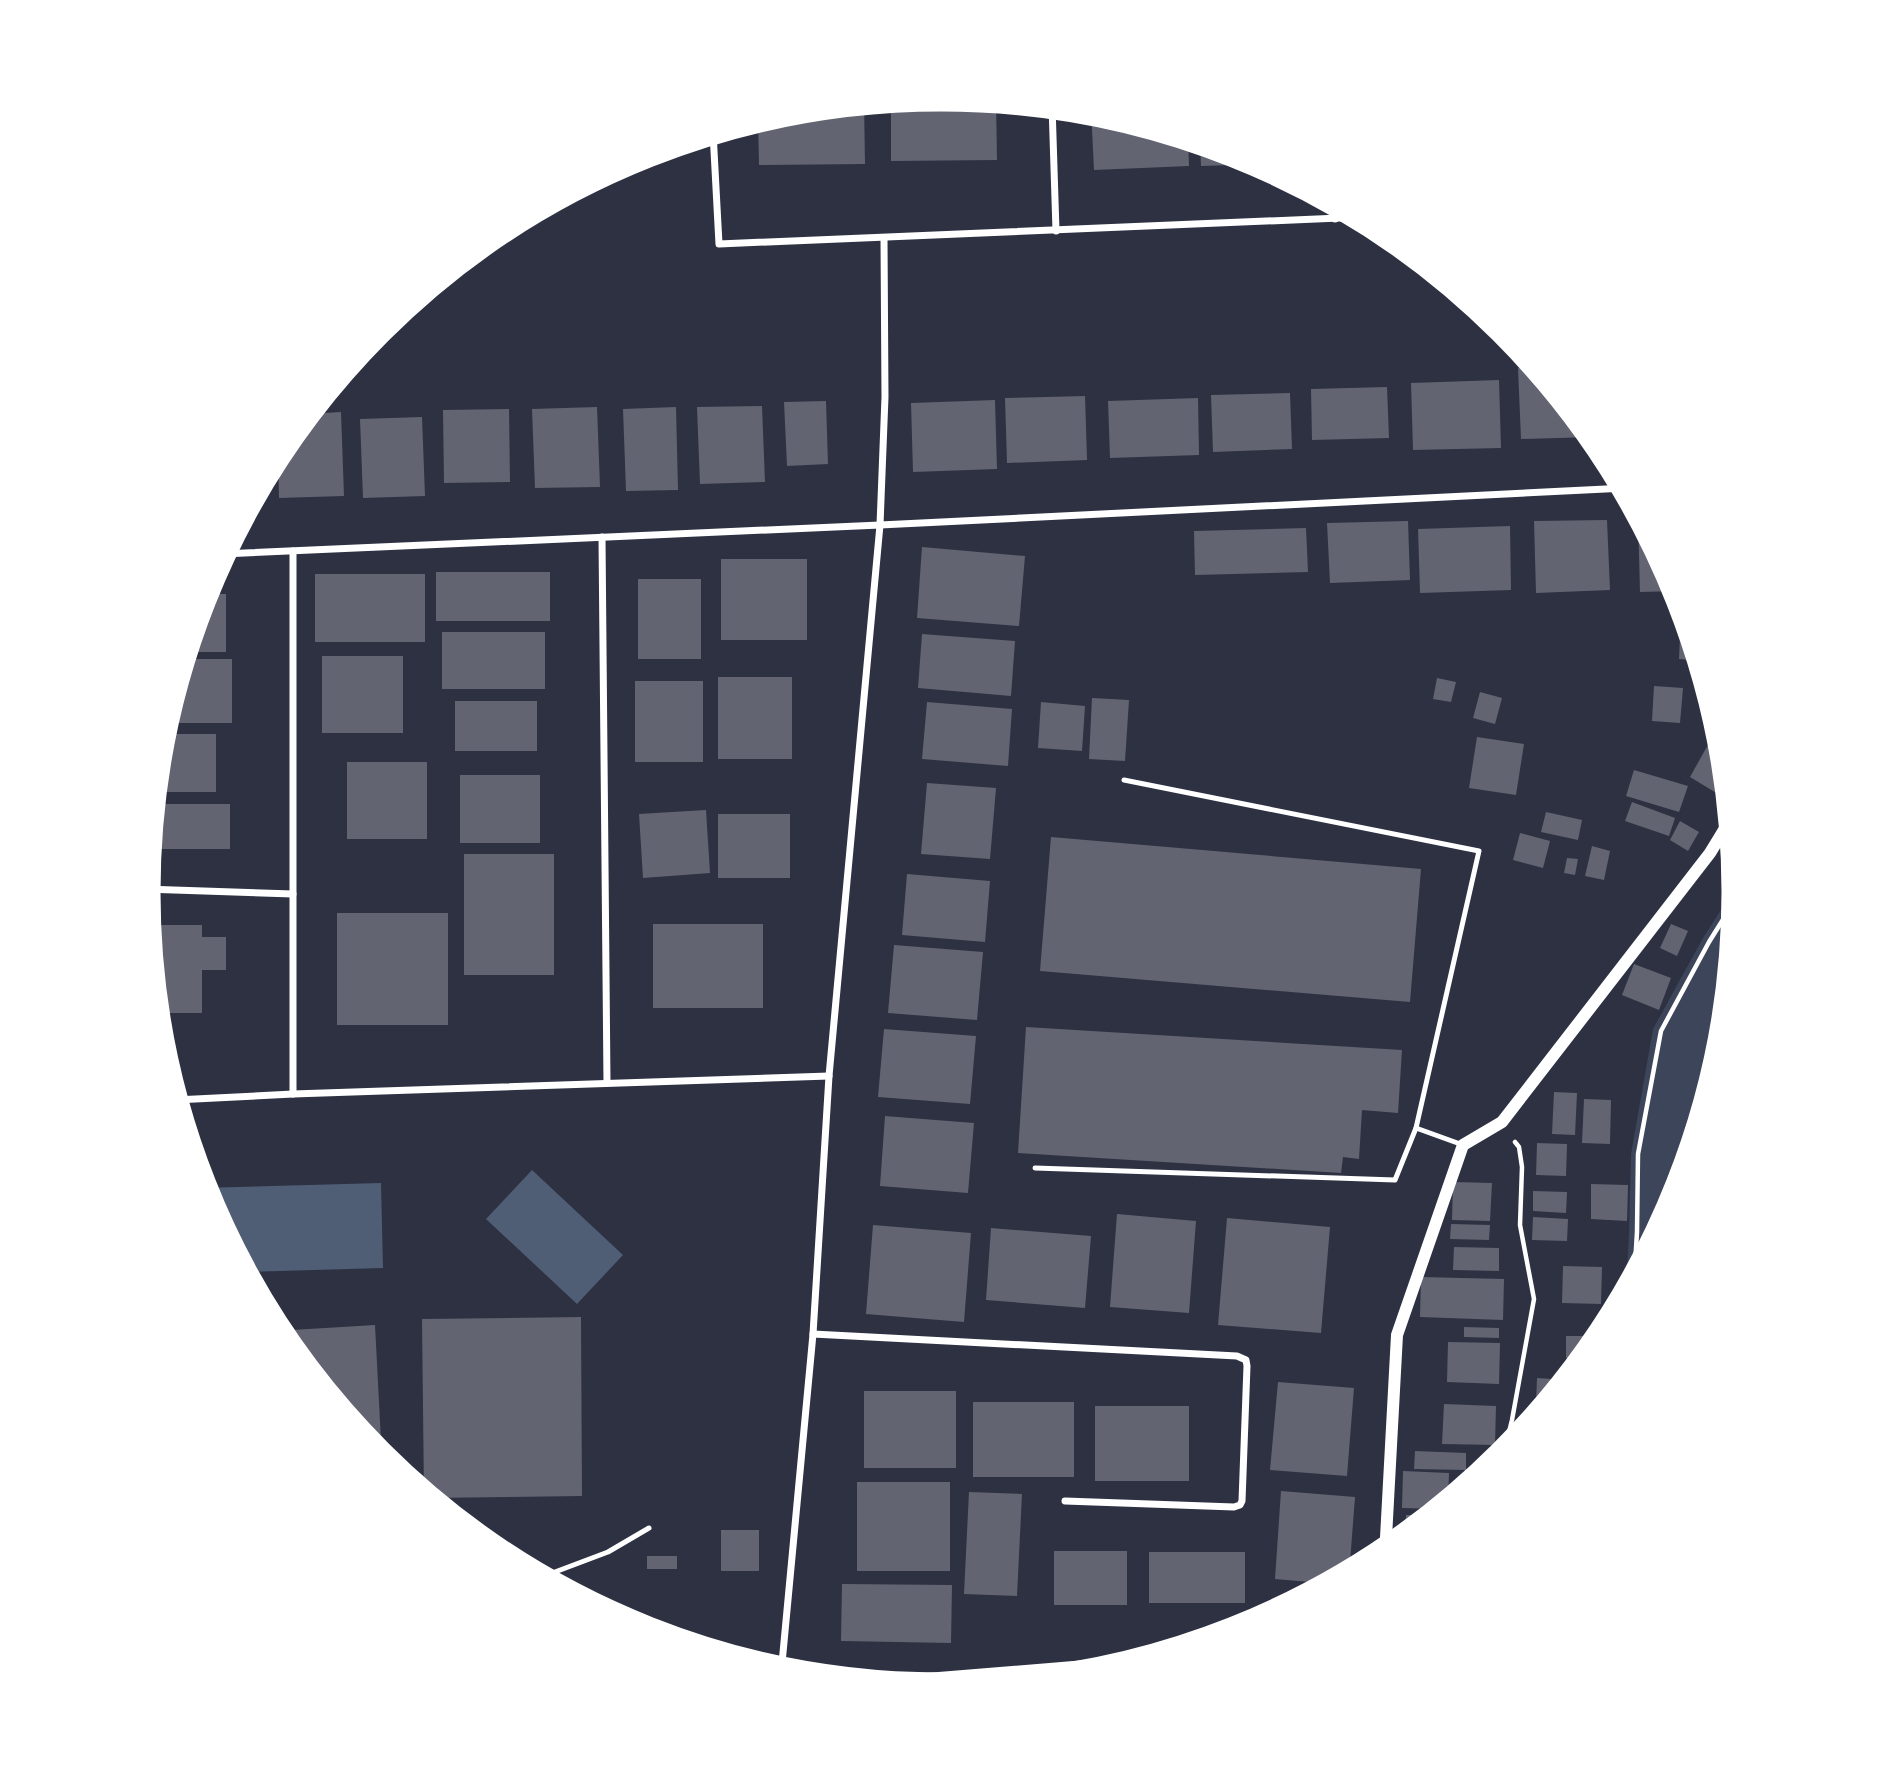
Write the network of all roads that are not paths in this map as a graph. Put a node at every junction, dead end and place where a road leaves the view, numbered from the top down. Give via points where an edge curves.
1 (1052, 114) edge
2 (713, 141) edge
3 (1335, 213) edge
4 (1344, 218) edge
5 (1335, 219) junction
6 (1056, 231) junction
7 (884, 238) junction
8 (1615, 489) edge
9 (880, 525) junction
10 (602, 537) junction
11 (293, 551) junction
12 (233, 554) edge
13 (1124, 780) dead end
14 (1725, 829) edge
15 (156, 889) edge
16 (293, 894) junction
17 (829, 1076) junction
18 (607, 1083) junction
19 (293, 1094) junction
20 (184, 1100) edge
21 (1416, 1128) junction
22 (1463, 1145) junction
23 (1035, 1168) dead end
24 (813, 1334) junction
25 (1065, 1501) dead end
26 (649, 1528) dead end
27 (1386, 1540) edge
28 (550, 1574) edge
29 (781, 1661) edge
30 (1097, 1663) edge
31 (914, 1677) edge

1 - 6 street
2 - 7 street via 719,244
3 - 5 street
4 - 5 street
5 - 6 street
6 - 7 street
7 - 9 street
8 - 9 street
9 - 10 street
9 - 17 street
10 - 11 street
10 - 18 street
11 - 12 street
11 - 16 street
13 - 21 lane via 1479,851
14 - 22 street via 1502,1122
15 - 16 street
16 - 19 street
17 - 18 street
17 - 24 street
18 - 19 street
19 - 20 street
21 - 22 lane
21 - 23 lane via 1395,1180
22 - 27 street via 1397,1335
24 - 25 street via 1237,1356 1248,1363 1240,1505
24 - 29 street
26 - 28 lane via 608,1552
30 - 31 street

